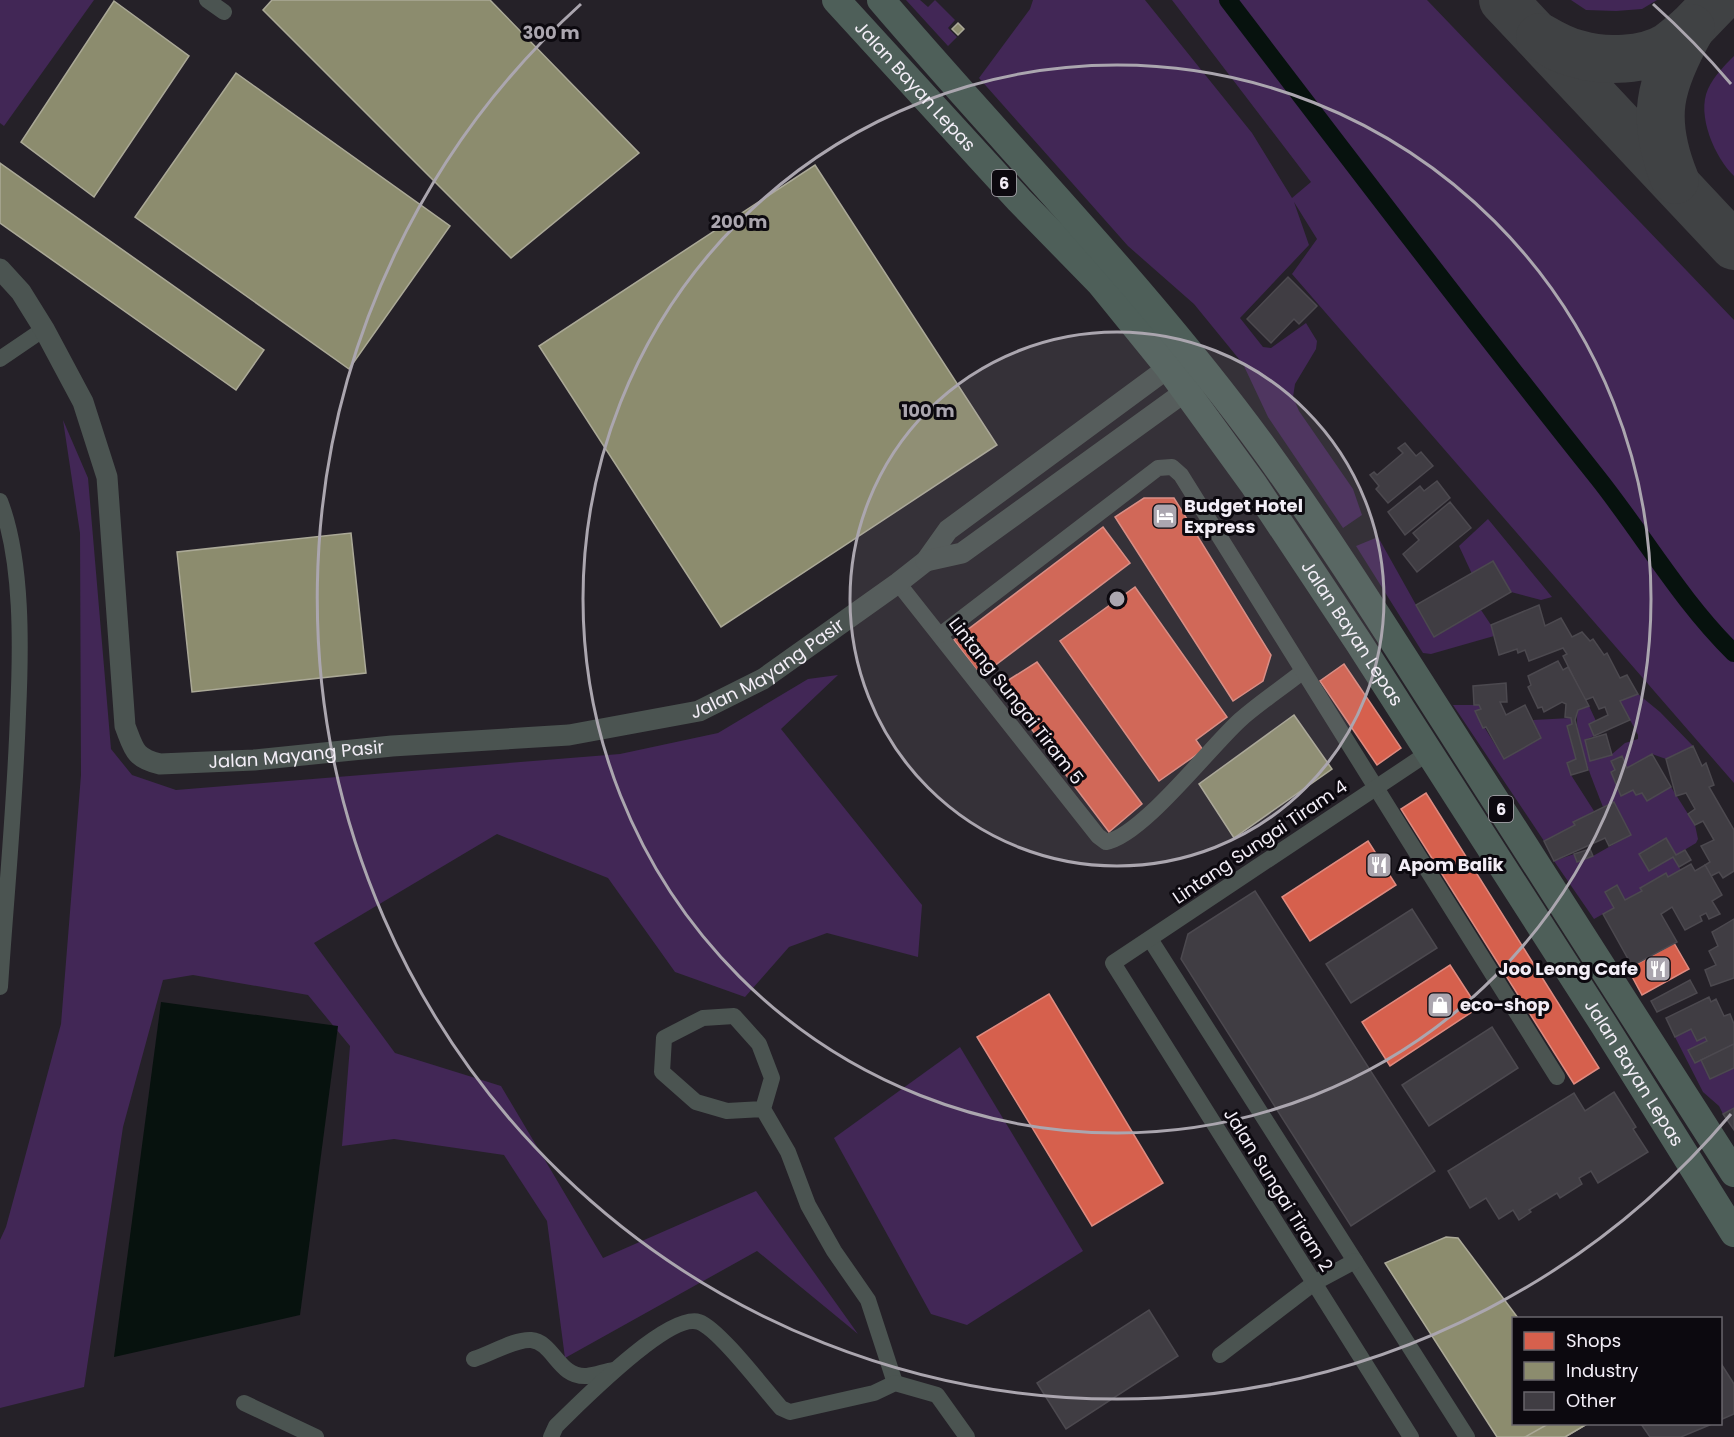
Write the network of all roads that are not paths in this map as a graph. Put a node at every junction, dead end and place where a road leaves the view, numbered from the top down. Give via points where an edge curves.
1 (207, 0) edge
2 (836, 0) edge
3 (881, 0) edge
4 (224, 12) dead end
5 (0, 269) edge
6 (1125, 276) junction
7 (45, 329) junction
8 (0, 359) edge
9 (1179, 359) junction
10 (1196, 384) junction
11 (1263, 448) junction
12 (0, 501) edge
13 (926, 561) junction
14 (898, 583) junction
15 (940, 635) junction
16 (1302, 672) junction
17 (1428, 753) junction
18 (1377, 787) junction
19 (1150, 939) junction
20 (1113, 963) joint
21 (0, 987) edge
22 (1557, 1077) dead end
23 (763, 1109) junction
24 (1734, 1173) edge
25 (1734, 1233) edge
26 (1355, 1261) junction
27 (1314, 1283) junction
28 (1220, 1355) dead end
29 (474, 1359) dead end
30 (615, 1370) junction
31 (894, 1383) junction
32 (244, 1403) dead end
33 (316, 1437) edge
34 (551, 1437) edge
35 (967, 1437) edge
36 (1411, 1437) edge
37 (1467, 1437) edge

1 - 4 street
2 - 9 highway, Jalan Bayan Lepas / 6 via 1019,200
3 - 6 highway, Jalan Bayan Lepas / 6
5 - 7 street, Jalan Mayang Pasir
6 - 9 highway, Jalan Bayan Lepas / 6
6 - 11 highway via 1190,331 1231,384
7 - 8 street
7 - 14 street, Jalan Mayang Pasir via 83,402 107,477 125,726 134,750 145,761 160,764 254,760 392,746 569,735 699,711 763,679
9 - 10 highway, Jalan Bayan Lepas / 6
9 - 13 street, Jalan Mayang Pasir via 948,530
10 - 11 highway, Jalan Bayan Lepas / 6
10 - 13 street, Jalan Mayang Pasir via 962,553
10 - 17 highway, Jalan Bayan Lepas / 6 via 1254,485
11 - 24 highway, Jalan Bayan Lepas / 6 via 1384,626
12 - 21 street via 8,521 21,651
13 - 14 street, Jalan Mayang Pasir
14 - 15 street, Lintang Sungai Tiram 5
15 - 16 street, Lintang Sungai Tiram 5 via 1106,842 1117,840 1155,809 1240,720
15 - 16 street via 1158,468 1172,467
16 - 18 street
17 - 18 street, Lintang Sungai Tiram 4
17 - 25 highway, Jalan Bayan Lepas / 6
18 - 19 street, Lintang Sungai Tiram 4
18 - 22 street
19 - 20 street, Lintang Sungai Tiram 4
19 - 26 street
20 - 27 street, Jalan Sungai Tiram 2
23 - 23 street via 727,1111 696,1102 662,1072 664,1038 702,1018 735,1016 759,1044 772,1078
23 - 31 street via 788,1152 808,1205 868,1300
26 - 27 street
26 - 37 street
27 - 28 street
27 - 36 street, Jalan Sungai Tiram 2
29 - 30 street via 533,1340 543,1343 563,1368 573,1373 585,1376
30 - 31 street via 665,1330 697,1321 714,1331 781,1408 790,1412 874,1393
30 - 34 street via 556,1426
31 - 35 street via 937,1395
32 - 33 street

